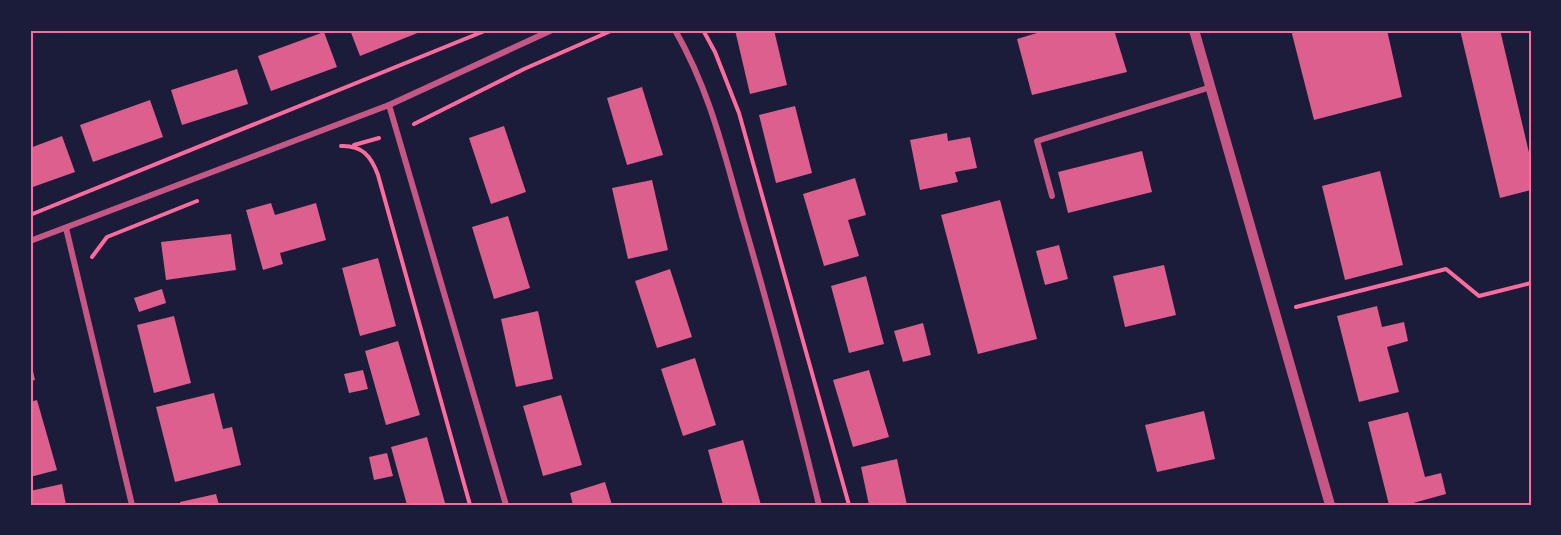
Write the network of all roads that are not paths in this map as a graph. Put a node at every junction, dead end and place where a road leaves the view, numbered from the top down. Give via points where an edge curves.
1 (552, 30) edge
2 (675, 30) edge
3 (1194, 30) edge
4 (1210, 87) junction
5 (389, 105) junction
6 (1052, 196) dead end
7 (66, 228) junction
8 (30, 241) edge
9 (132, 505) edge
10 (506, 505) edge
11 (819, 505) edge
12 (1330, 505) edge

1 - 5 street
2 - 11 street via 696,67 715,117 789,378
3 - 4 street
4 - 6 street via 1037,141
4 - 12 street
5 - 7 street
5 - 10 street
7 - 8 street
7 - 9 street

